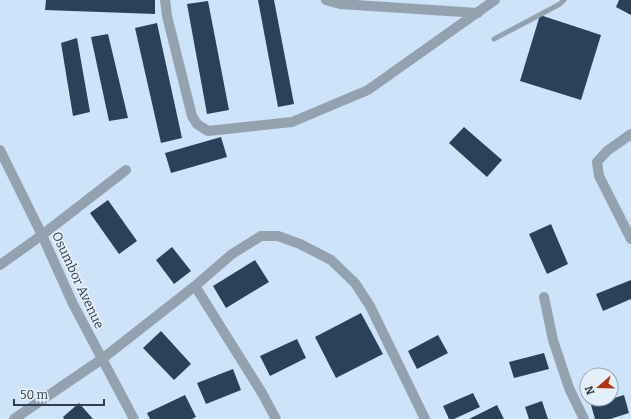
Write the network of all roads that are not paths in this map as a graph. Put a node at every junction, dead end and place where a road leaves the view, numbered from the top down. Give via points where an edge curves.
1 (165, 0) edge
2 (326, 0) edge
3 (495, 0) edge
4 (564, 0) edge
5 (478, 13) junction
6 (494, 39) dead end
7 (631, 134) edge
8 (0, 150) edge
9 (126, 170) dead end
10 (42, 235) junction
11 (631, 239) edge
12 (0, 265) edge
13 (195, 286) junction
14 (544, 297) dead end
15 (102, 359) junction
16 (14, 419) edge
17 (134, 419) edge
18 (276, 419) edge
19 (425, 419) edge
20 (584, 419) edge

1 - 5 street via 192,116 197,124 208,131 292,122 368,90
2 - 5 street via 340,4
3 - 5 street
4 - 6 lane
7 - 11 street via 607,151 597,162 599,176
8 - 10 street, Osumbor Avenue
9 - 10 street
10 - 12 street
10 - 15 street, Osumbor Avenue via 73,304
13 - 15 street
13 - 18 street
13 - 19 street via 232,254 261,236 278,236 331,260 355,283 370,306
14 - 20 street via 553,340 569,388
15 - 16 street
15 - 17 street, Osumbor Avenue

